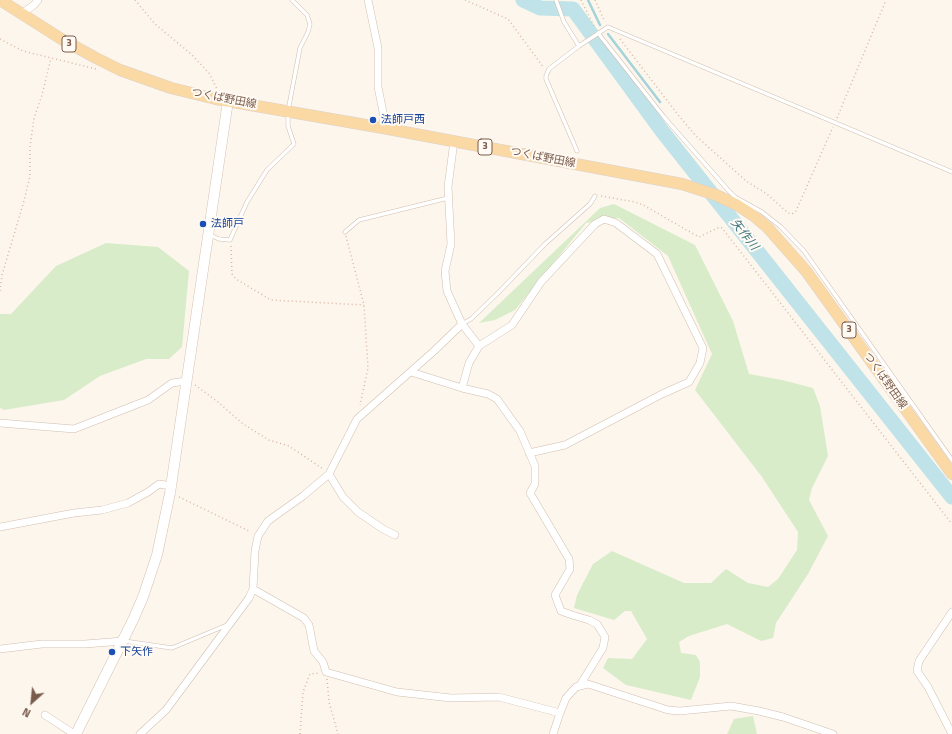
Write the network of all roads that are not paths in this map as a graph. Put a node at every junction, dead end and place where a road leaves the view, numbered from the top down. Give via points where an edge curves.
1 (0, 0) edge
2 (38, 0) edge
3 (292, 0) edge
4 (368, 0) edge
5 (556, 0) edge
6 (21, 14) junction
7 (597, 34) junction
8 (579, 46) junction
9 (228, 101) junction
10 (288, 111) junction
11 (382, 128) junction
12 (454, 141) junction
13 (576, 152) dead end
14 (952, 172) edge
15 (595, 196) road end
16 (448, 198) junction
17 (735, 202) junction
18 (345, 232) road end
19 (207, 234) junction
20 (462, 324) junction
21 (479, 346) junction
22 (411, 372) junction
23 (186, 381) junction
24 (462, 388) junction
25 (0, 423) edge
26 (529, 453) junction
27 (952, 460) edge
28 (329, 474) junction
29 (952, 474) edge
30 (170, 490) junction
31 (0, 527) edge
32 (395, 535) dead end
33 (253, 589) junction
34 (952, 612) edge
35 (228, 624) junction
36 (123, 641) junction
37 (0, 649) edge
38 (580, 685) junction
39 (560, 713) junction
40 (46, 715) dead end
41 (75, 734) edge
42 (140, 734) edge
43 (554, 734) edge
44 (833, 734) edge
45 (952, 734) edge

1 - 6 main road, つくば野田線 / 3
2 - 6 street
3 - 10 lane via 307,15 310,24 300,48
4 - 11 street via 378,48
5 - 8 lane
6 - 9 main road, つくば野田線 / 3 via 120,70 171,88
7 - 8 lane
7 - 14 lane via 608,27
7 - 17 lane via 664,117 728,190
8 - 13 lane via 549,70 546,80
9 - 10 main road, つくば野田線 / 3
9 - 19 street
10 - 11 main road, つくば野田線 / 3
10 - 19 lane via 288,126 294,144 267,170 247,202 230,240
11 - 12 main road, つくば野田線 / 3
12 - 16 street
12 - 17 main road, つくば野田線 / 3 via 682,184
15 - 20 lane via 590,204 545,244 498,293
16 - 18 lane via 359,220
16 - 20 street via 451,244 445,271 447,291
17 - 27 lane via 762,212 804,251
17 - 29 main road, つくば野田線 / 3 via 768,228 806,271
19 - 23 street
20 - 21 street
20 - 22 street
21 - 24 street via 469,363
21 - 26 street via 512,325 540,282 596,224 604,219 616,223 657,254 703,348 700,363 689,382 565,445
22 - 24 street
22 - 28 street via 357,419
23 - 25 street via 172,383 148,400 74,429
23 - 30 street
24 - 26 street via 488,394 496,399 520,431
26 - 38 street via 536,466 535,484 530,493 569,559 570,569 555,595 561,611 597,624 605,637 603,648
28 - 32 street via 343,497 358,512
28 - 33 street via 268,521 258,536
30 - 31 street via 159,484 128,503 102,510
30 - 36 street via 151,575
33 - 35 street
33 - 39 street via 304,618 309,625 314,651 323,662 326,672 397,692 451,698 499,697
34 - 45 street via 919,661 917,671
35 - 36 lane via 172,648
35 - 42 street via 166,710
36 - 37 street via 42,644
36 - 41 street
38 - 39 street via 566,698
38 - 44 street via 588,684 668,710 731,706 759,710
39 - 43 street
40 - 41 street

